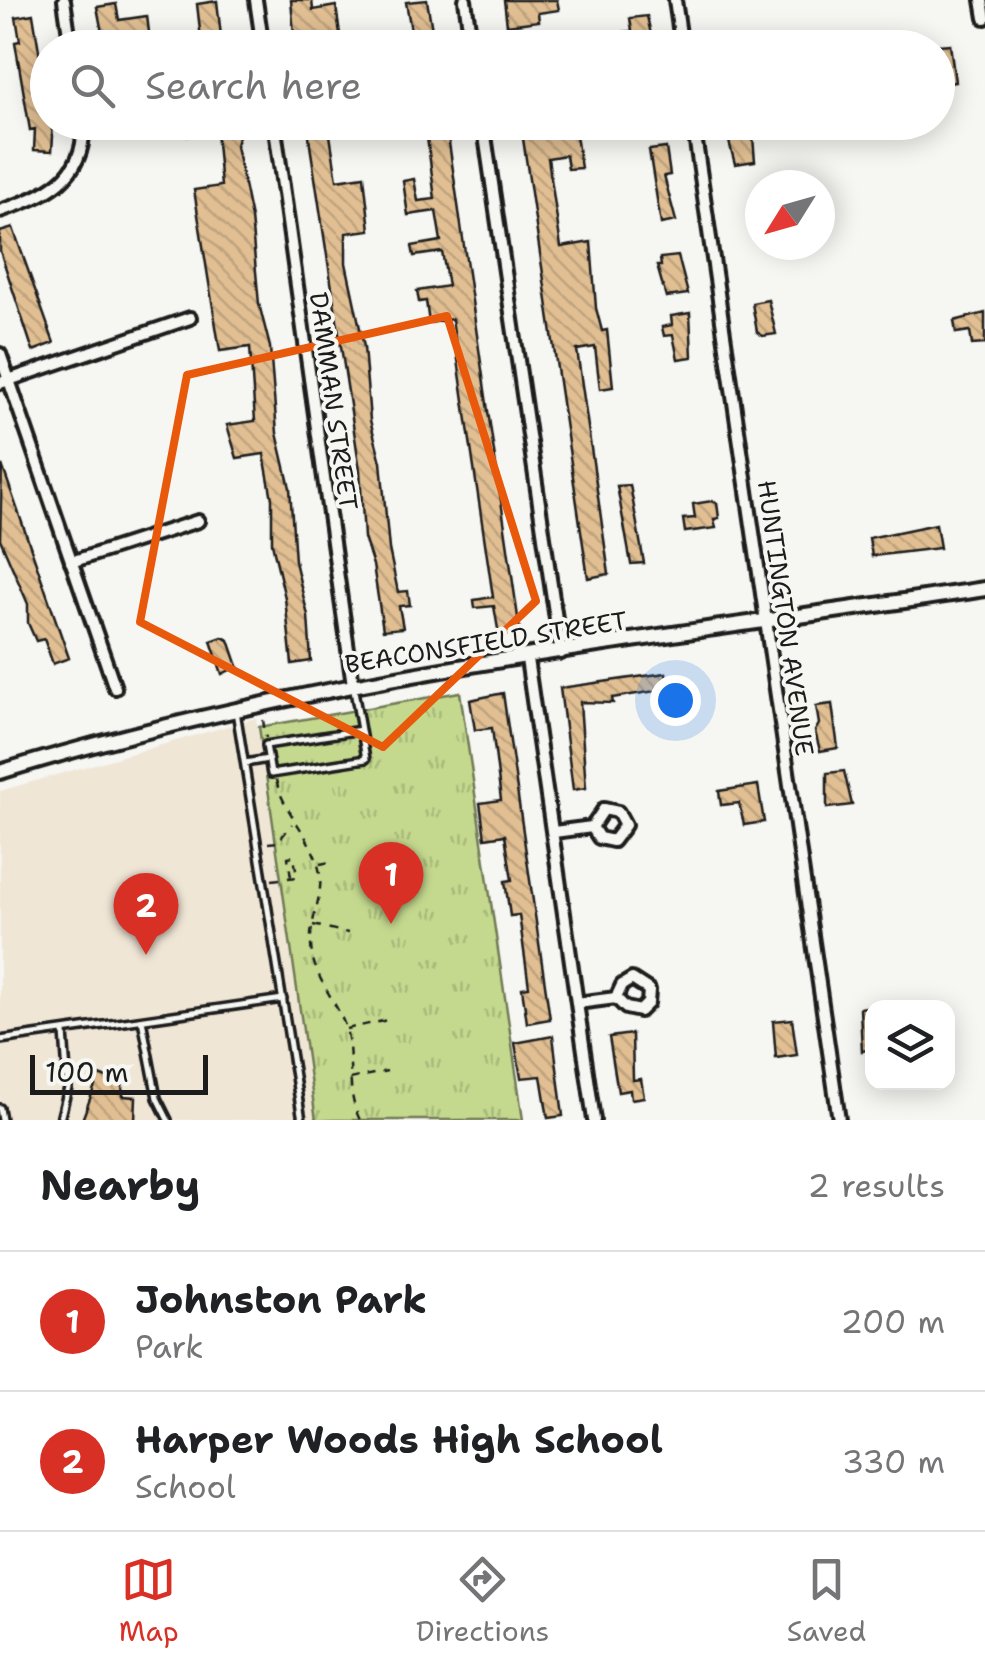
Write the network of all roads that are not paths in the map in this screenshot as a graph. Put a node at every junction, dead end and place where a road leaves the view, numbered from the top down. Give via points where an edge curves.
1 (64, 0) edge
2 (256, 0) edge
3 (465, 0) edge
4 (674, 0) edge
5 (982, 0) edge
6 (985, 18) edge
7 (69, 30) edge
8 (260, 30) edge
9 (469, 30) edge
10 (679, 30) edge
11 (82, 140) edge
12 (277, 140) edge
13 (486, 140) edge
14 (696, 140) edge
15 (0, 212) edge
16 (190, 318) dead end
17 (0, 354) edge
18 (5, 381) edge
19 (198, 521) dead end
20 (71, 562) junction
21 (985, 589) edge
22 (767, 622) junction
23 (561, 654) junction
24 (526, 659) junction
25 (354, 685) junction
26 (115, 688) dead end
27 (236, 708) junction
28 (361, 730) junction
29 (268, 759) junction
30 (245, 763) junction
31 (0, 772) edge
32 (592, 827) dead end
33 (554, 832) junction
34 (616, 998) dead end
35 (282, 999) junction
36 (577, 1003) junction
37 (142, 1020) junction
38 (64, 1032) junction
39 (0, 1040) edge
40 (0, 1108) edge
41 (2, 1120) edge
42 (60, 1120) edge
43 (168, 1120) edge
44 (302, 1120) edge
45 (594, 1120) edge
46 (840, 1120) edge

1 - 7 street
2 - 8 street
3 - 9 street
4 - 10 street
5 - 6 street
11 - 15 street via 65,180
12 - 25 street, DAMMAN STREET
13 - 23 street
14 - 22 street, HUNTINGTON AVENUE
16 - 18 street
17 - 18 street
18 - 20 street
19 - 20 street
20 - 26 street
21 - 22 street, BEACONSFIELD STREET
22 - 23 street, BEACONSFIELD STREET
22 - 46 street, HUNTINGTON AVENUE
23 - 24 street, BEACONSFIELD STREET
24 - 25 street, BEACONSFIELD STREET
24 - 33 street
25 - 27 street, BEACONSFIELD STREET
25 - 28 lane
27 - 30 lane
27 - 31 street, BEACONSFIELD STREET
28 - 29 lane via 268,745
28 - 29 lane via 366,759 275,774
29 - 30 lane
30 - 35 lane
32 - 33 street
33 - 36 street
34 - 36 street
35 - 37 lane
35 - 44 lane
36 - 45 street
37 - 38 lane
37 - 43 lane via 157,1098
38 - 39 lane
38 - 42 lane via 68,1088
40 - 41 lane

